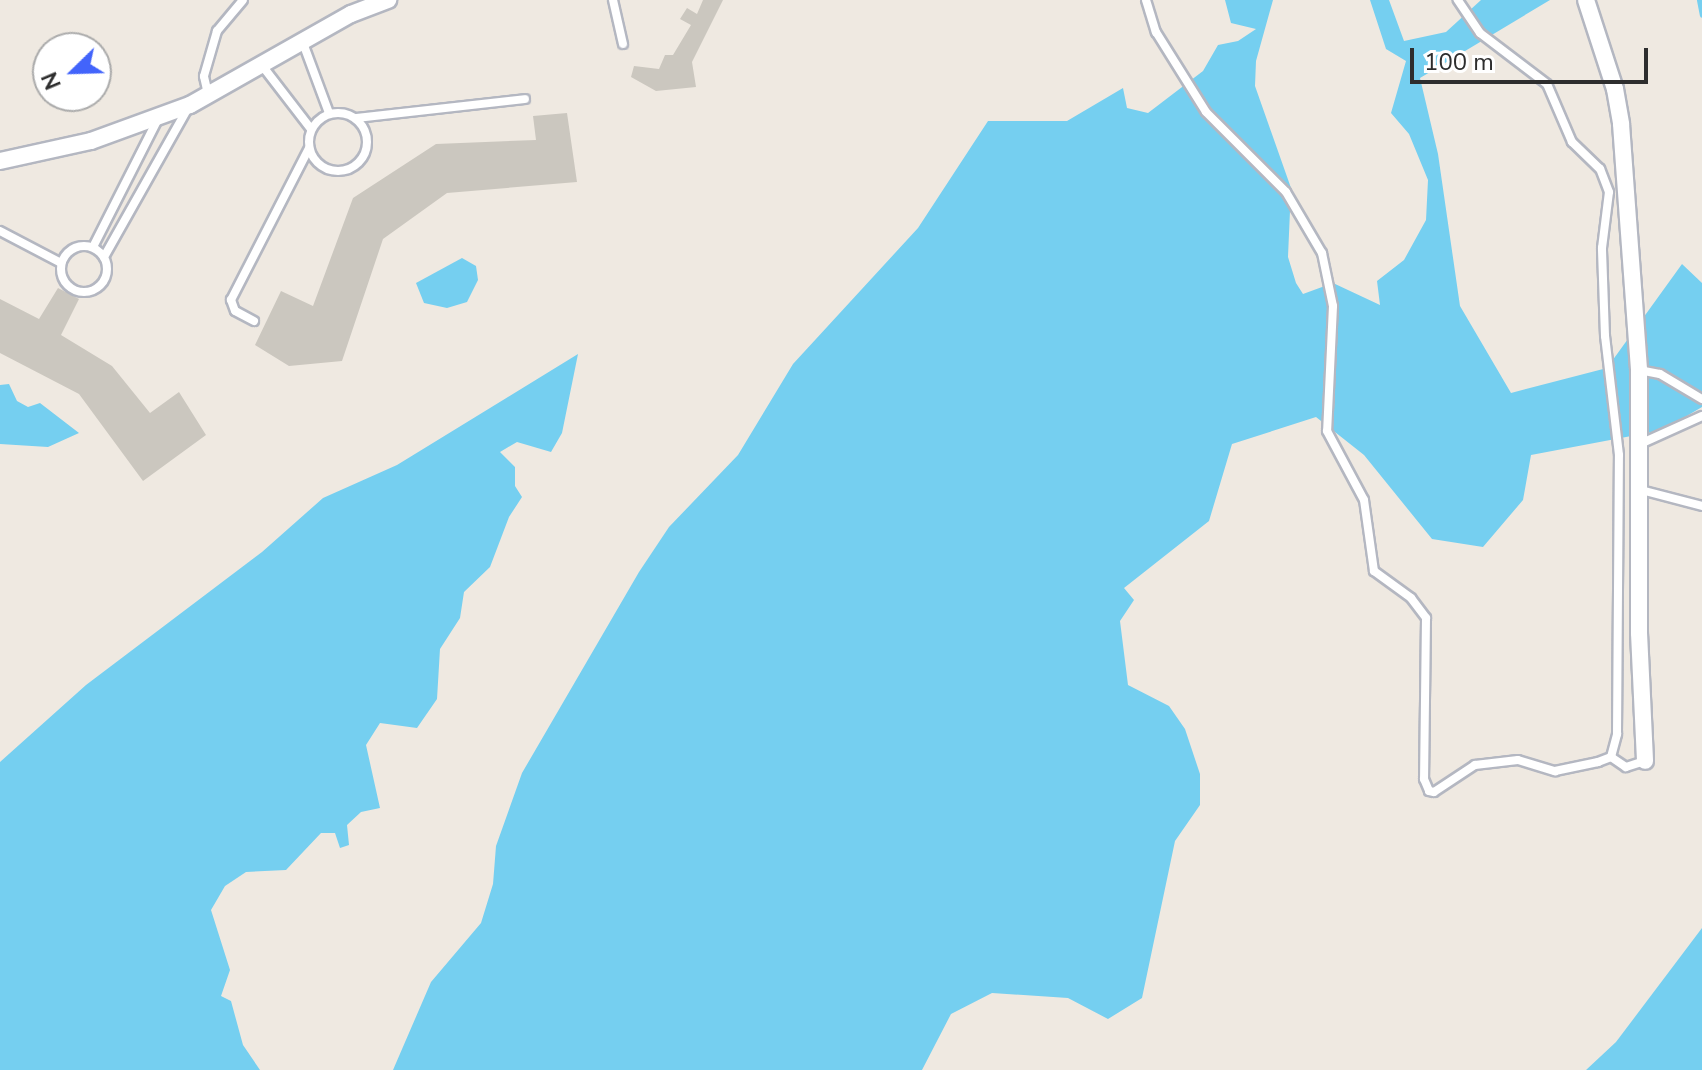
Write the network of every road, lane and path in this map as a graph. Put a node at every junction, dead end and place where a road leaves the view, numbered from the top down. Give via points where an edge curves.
1 (243, 0) edge
2 (388, 0) edge
3 (613, 0) edge
4 (1146, 0) edge
5 (1586, 0) edge
6 (1459, 1) edge
7 (303, 43) junction
8 (623, 44) dead end
9 (264, 68) junction
10 (208, 94) junction
11 (525, 99) dead end
12 (190, 105) junction
13 (329, 113) junction
14 (159, 118) junction
15 (356, 118) junction
16 (311, 129) junction
17 (309, 148) junction
18 (0, 161) edge
19 (0, 231) edge
20 (93, 247) junction
21 (104, 257) junction
22 (61, 263) junction
23 (254, 321) dead end
24 (1639, 370) junction
25 (1702, 399) edge
26 (1702, 416) edge
27 (1640, 444) junction
28 (1641, 490) junction
29 (1702, 506) edge
30 (1611, 757) junction
31 (1645, 761) joint

1 - 10 lane via 217,31 204,76
2 - 7 street via 351,14
3 - 8 lane
4 - 30 lane via 1172,61 1206,112 1286,192 1322,253 1333,306 1327,431 1364,500 1374,571 1411,598 1426,618 1425,786 1434,792 1475,765 1518,760 1555,771
5 - 24 street via 1618,105
6 - 30 lane via 1480,33 1547,84 1572,142 1600,169 1609,192 1602,248 1605,336 1621,522 1617,741
7 - 9 street
7 - 13 lane
9 - 10 street
9 - 16 lane
10 - 12 street
11 - 15 lane
12 - 14 street
12 - 21 lane
13 - 15 lane
13 - 16 lane
14 - 18 street
14 - 20 lane
15 - 17 lane via 367,144 353,168 326,169
16 - 17 lane
17 - 23 lane via 231,300 235,311
19 - 22 lane
20 - 21 lane
20 - 22 lane via 71,250
21 - 22 lane via 105,279 87,293 66,284
24 - 25 lane via 1660,374
24 - 27 street
26 - 27 lane
27 - 28 street
28 - 29 lane
28 - 31 street via 1639,633
30 - 31 lane via 1626,767

